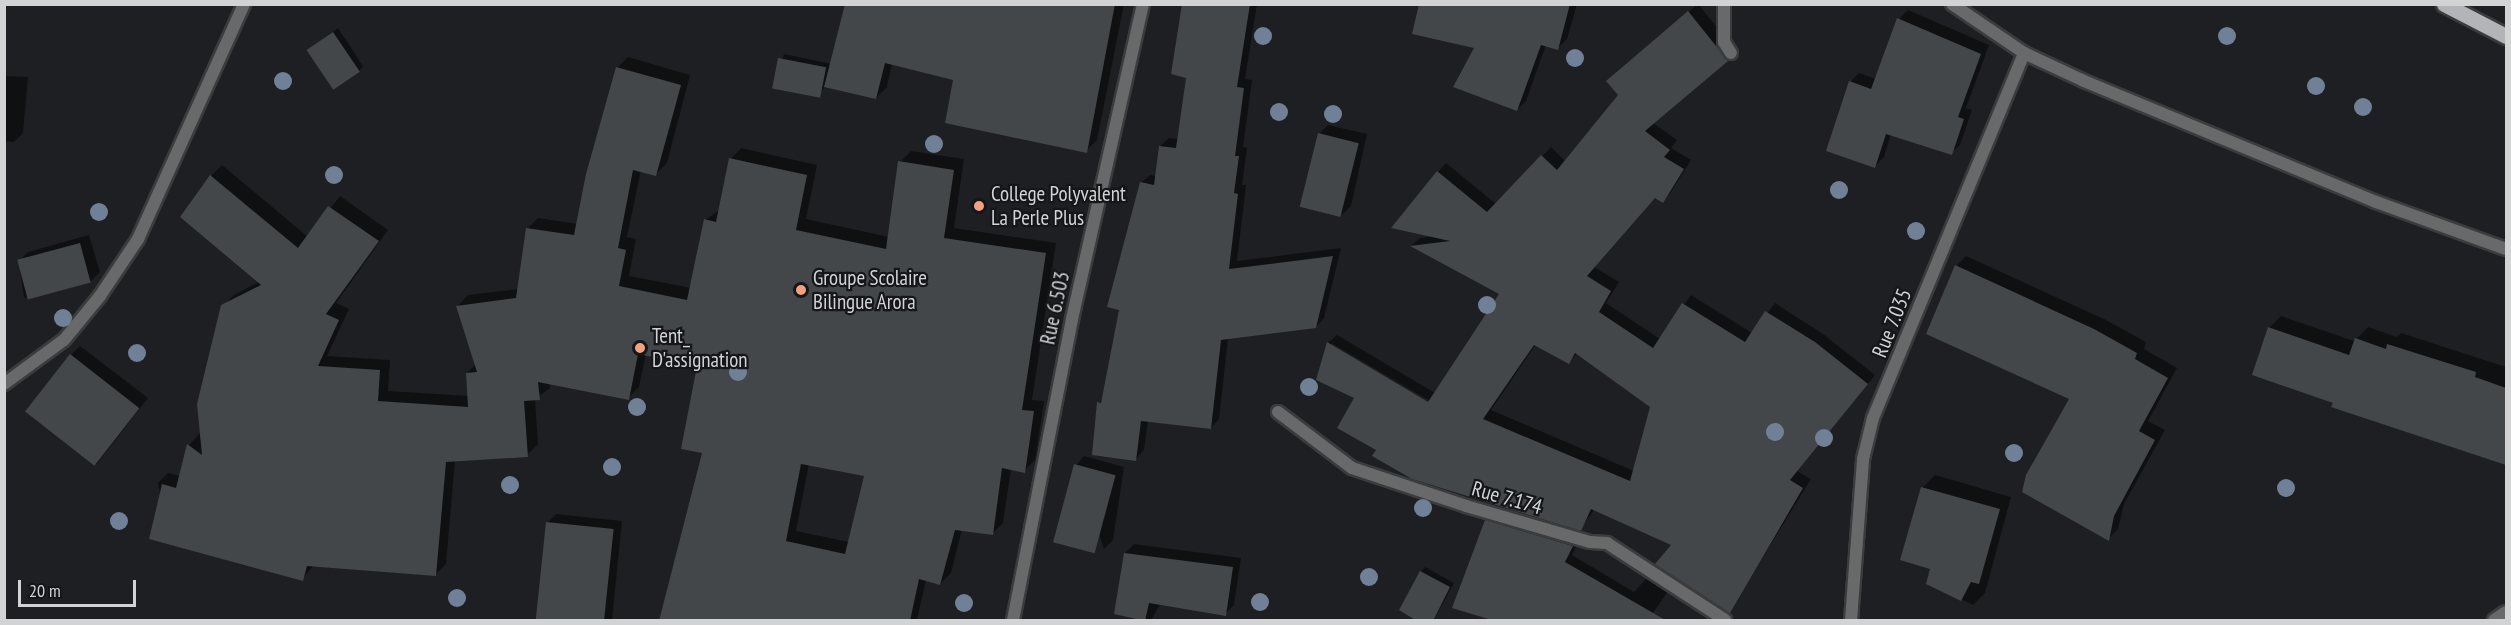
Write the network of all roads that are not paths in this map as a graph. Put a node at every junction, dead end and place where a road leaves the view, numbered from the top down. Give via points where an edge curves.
1 (244, 4) edge
2 (1143, 4) edge
3 (1724, 4) edge
4 (1952, 4) edge
5 (2444, 4) edge
6 (2506, 36) edge
7 (1731, 53) dead end
8 (2024, 53) junction
9 (2506, 249) edge
10 (4, 384) edge
11 (1278, 412) dead end
12 (2506, 612) edge
13 (1013, 621) edge
14 (1725, 621) edge
15 (1851, 621) edge
16 (2494, 621) edge

1 - 10 street via 138,238 100,296 64,340
2 - 13 street, Rue 6.503 via 1072,319
3 - 7 street via 1724,42
4 - 8 street
5 - 6 main road
8 - 9 street via 2376,202
8 - 15 street, Rue 7.035 via 1873,418 1863,459
11 - 14 street, Rue 7.174 via 1352,468 1466,506 1590,542 1607,543
12 - 16 street

